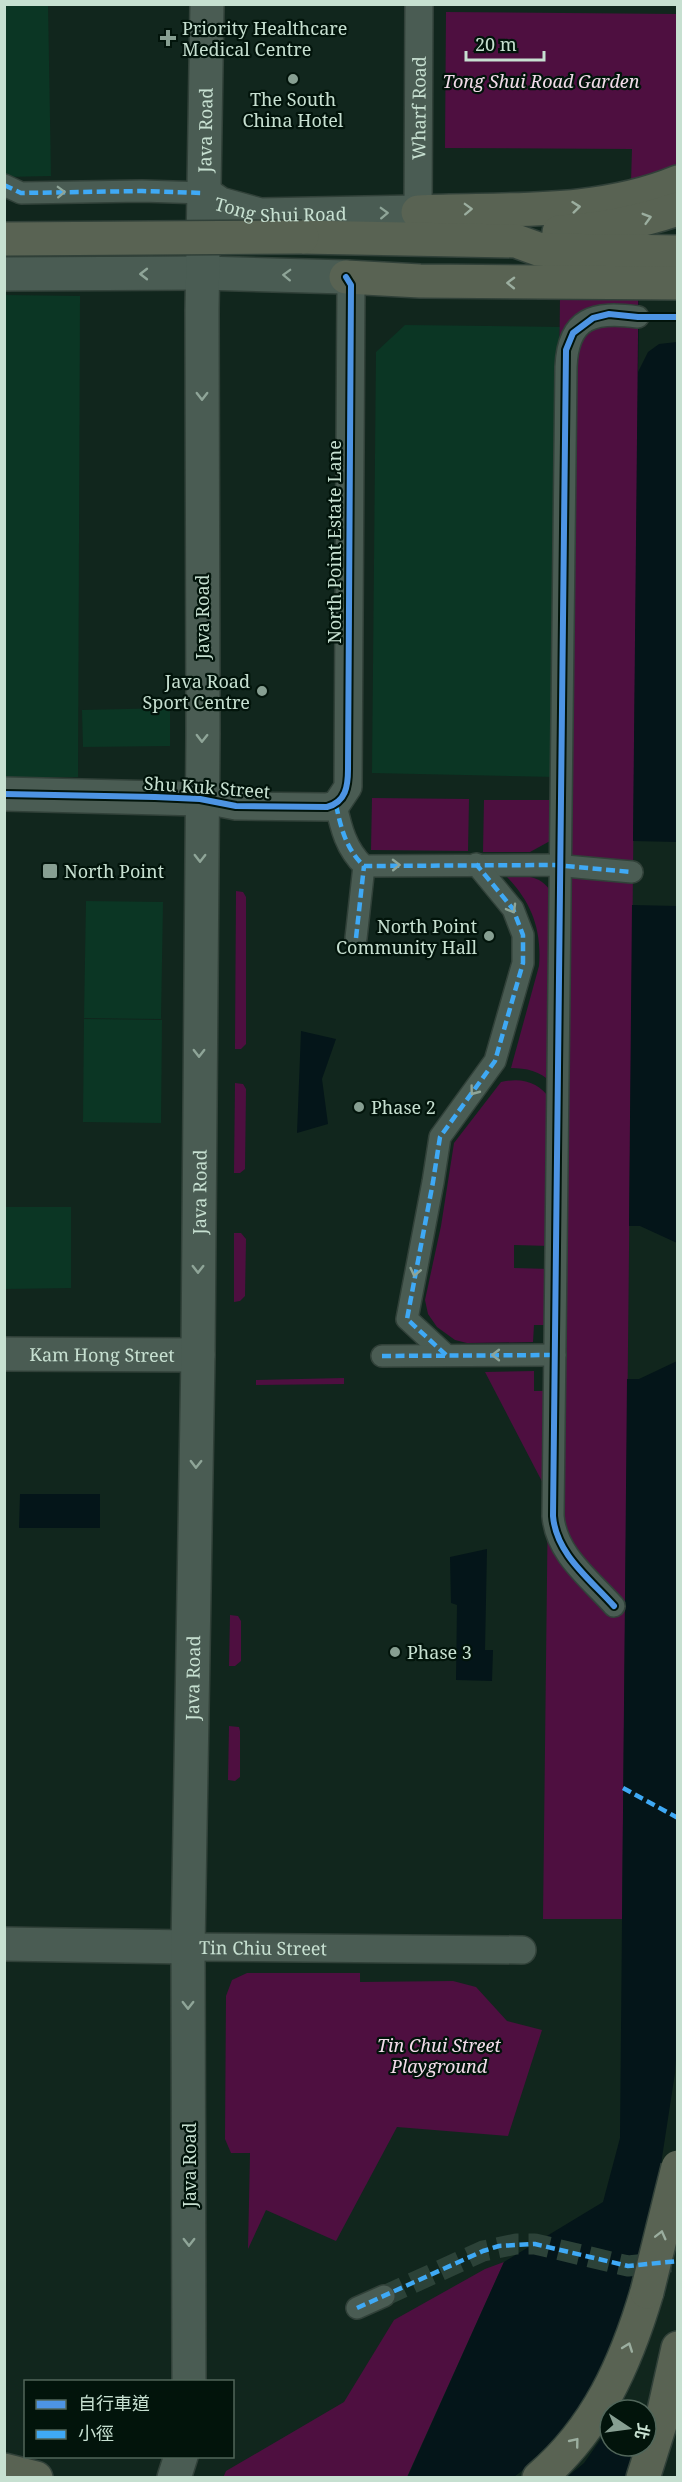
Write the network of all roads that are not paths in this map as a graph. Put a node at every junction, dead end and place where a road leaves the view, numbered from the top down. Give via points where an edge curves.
1 (207, 4) edge
2 (418, 4) edge
3 (678, 182) edge
4 (4, 185) edge
5 (204, 193) junction
6 (678, 209) edge
7 (418, 212) junction
8 (4, 239) edge
9 (516, 241) junction
10 (678, 252) edge
11 (4, 273) edge
12 (203, 273) junction
13 (346, 277) junction
14 (678, 283) edge
15 (638, 317) dead end
16 (4, 794) edge
17 (200, 799) junction
18 (336, 805) junction
19 (476, 864) junction
20 (364, 866) junction
21 (560, 866) junction
22 (632, 872) dead end
23 (356, 938) dead end
24 (4, 1354) edge
25 (198, 1355) junction
26 (446, 1355) junction
27 (555, 1355) junction
28 (382, 1356) dead end
29 (614, 1606) dead end
30 (4, 1944) edge
31 (188, 1947) junction
32 (522, 1950) dead end
33 (678, 2167) edge
34 (384, 2296) tunnel mouth
35 (357, 2308) dead end
36 (678, 2348) edge
37 (189, 2380) edge
38 (181, 2458) edge
39 (4, 2470) edge
40 (36, 2478) edge
41 (174, 2478) edge
42 (539, 2478) edge
43 (643, 2478) edge

1 - 5 main road, Java Road
2 - 7 street, Wharf Road
7 -> 3 highway via 592,205
4 -> 5 street, Tong Shui Road via 21,193
5 -> 7 main road, Tong Shui Road via 220,204 260,215
5 - 12 main road, Java Road
9 -> 6 highway via 546,233 636,222
8 - 9 highway, bridge via 321,236
9 - 10 highway via 552,250
12 -> 11 main road
13 -> 12 main road
12 -> 17 main road, Java Road
14 -> 13 highway via 420,282
13 - 18 street, North Point Estate Lane via 351,285 348,787
15 - 21 street via 609,314 593,318 573,333 567,350
16 - 17 main road, Shu Kuk Street
17 - 18 street, Shu Kuk Street via 236,806
17 -> 25 main road, Java Road
18 - 20 street via 343,834
20 -> 19 street
19 - 21 street
19 -> 26 street via 513,909 524,949 520,978 495,1061 440,1137 406,1319
20 - 23 street
21 - 22 street
21 - 27 street
24 - 25 main road, Kam Hong Street
25 -> 31 main road, Java Road
27 -> 26 street
26 - 28 street
27 - 29 street via 554,1529 564,1550
30 - 31 main road, Tin Chiu Street
31 - 32 street, Tin Chiu Street
31 -> 37 main road, Java Road
42 -> 33 highway, bridge via 580,2435 617,2377 647,2292
34 - 35 street
36 - 43 highway
38 - 41 main road
39 - 40 highway

